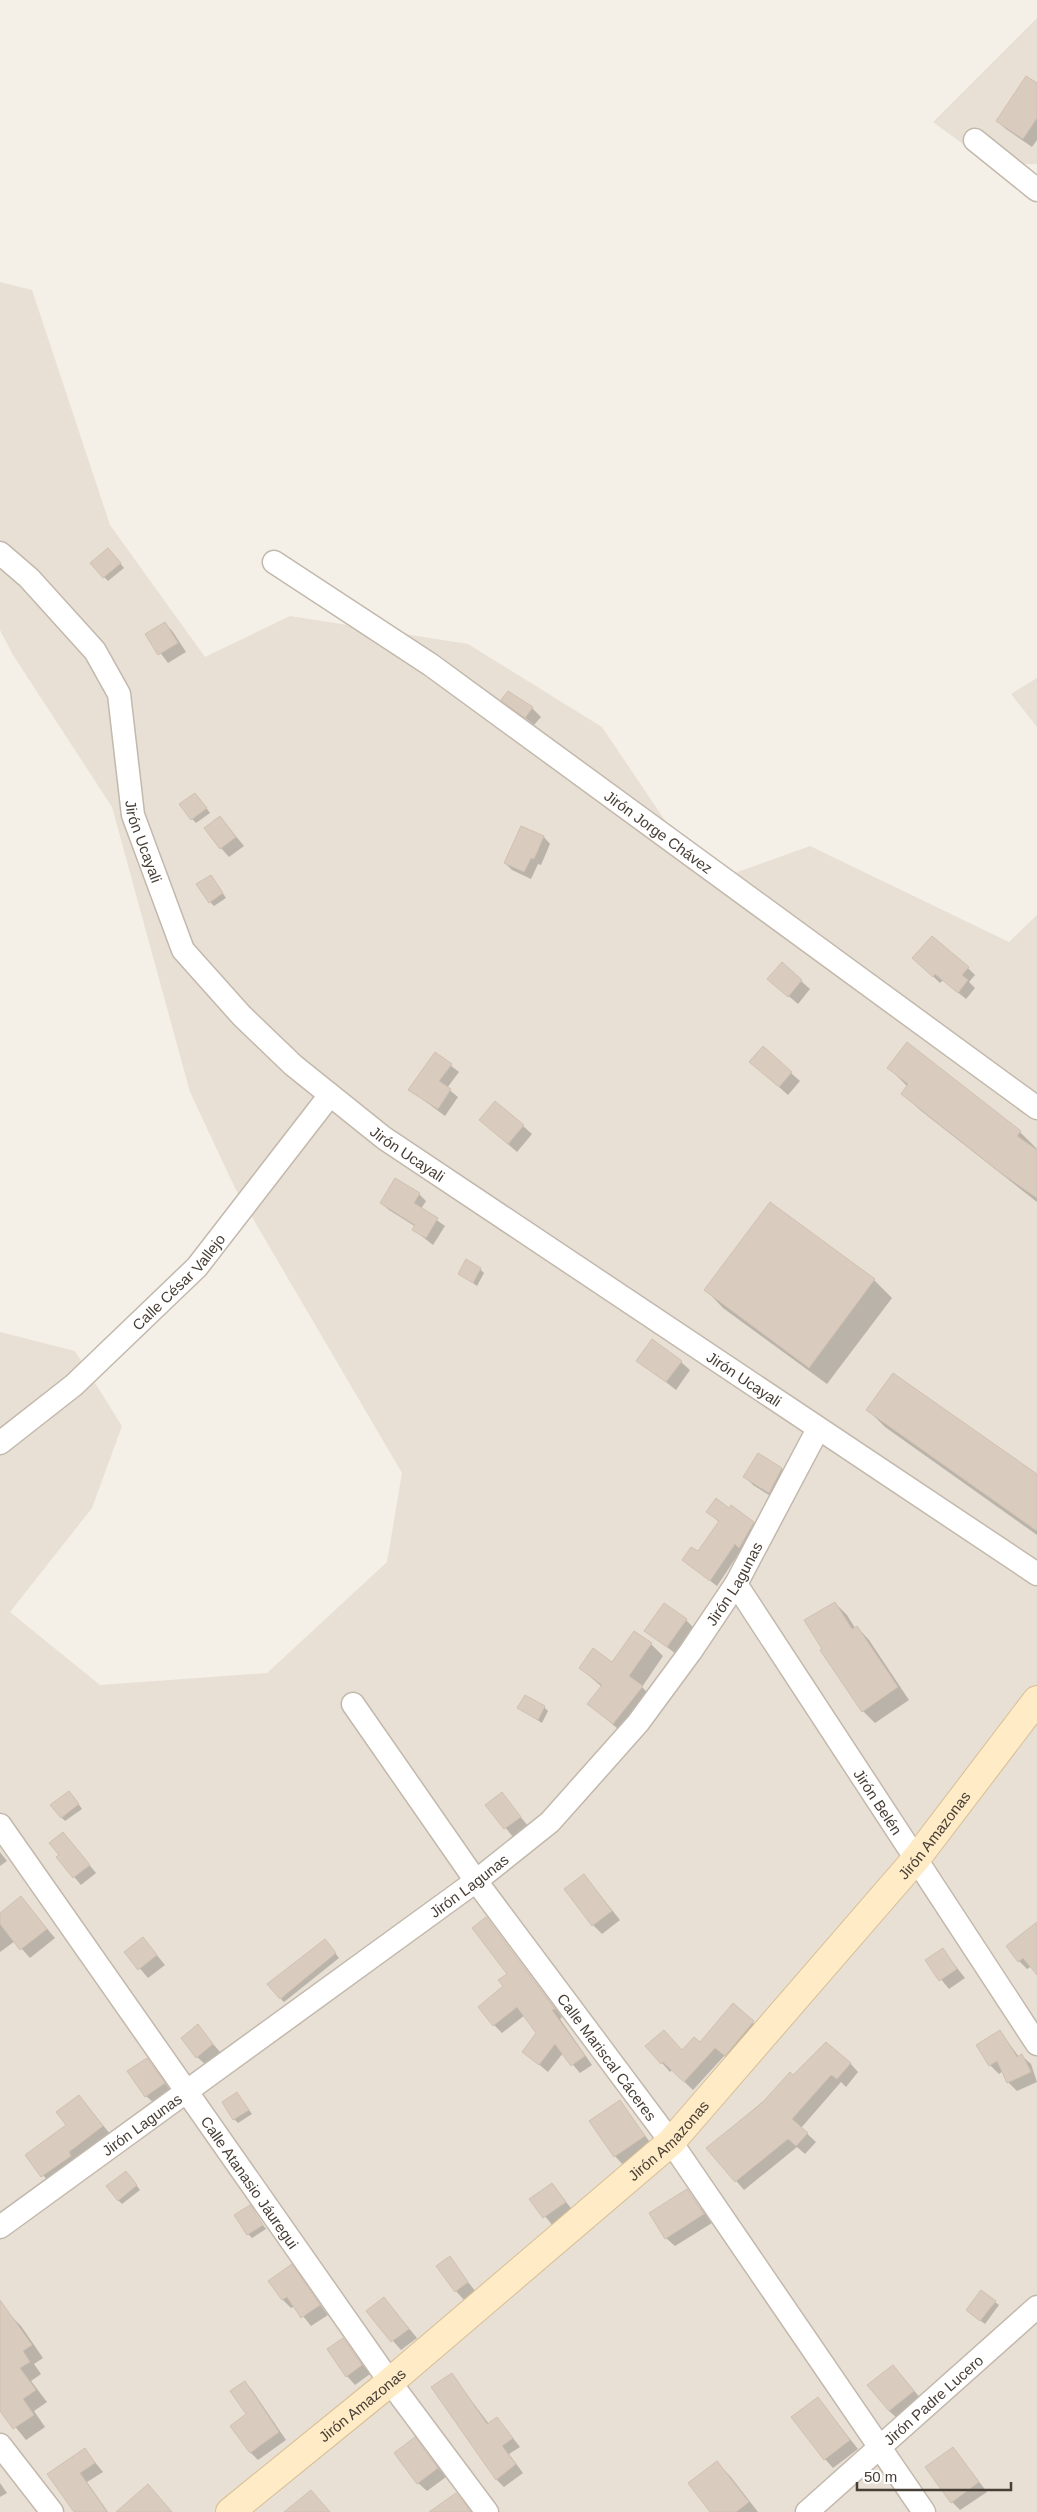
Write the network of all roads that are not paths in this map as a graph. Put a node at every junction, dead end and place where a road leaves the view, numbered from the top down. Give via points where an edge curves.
1 (975, 140) dead end
2 (1037, 190) edge
3 (0, 553) edge
4 (274, 562) dead end
5 (330, 1095) junction
6 (1037, 1108) edge
7 (818, 1429) junction
8 (0, 1443) edge
9 (1037, 1574) edge
10 (736, 1584) junction
11 (1037, 1700) edge
12 (353, 1704) dead end
13 (0, 1825) edge
14 (916, 1859) junction
15 (476, 1881) junction
16 (1037, 2044) edge
17 (187, 2092) junction
18 (671, 2142) junction
19 (0, 2227) edge
20 (1037, 2307) edge
21 (390, 2382) junction
22 (0, 2445) edge
23 (879, 2446) junction
24 (52, 2512) edge
25 (230, 2512) edge
26 (487, 2512) edge
27 (807, 2512) edge
28 (924, 2512) edge

1 - 2 street
3 - 5 street, Jirón Ucayali via 29,578 95,651 119,694 133,815 183,950 242,1016
4 - 6 street, Jirón Jorge Chávez via 431,664
5 - 7 street, Jirón Ucayali via 384,1138
5 - 8 street, Calle César Vallejo via 197,1267 74,1385
7 - 9 street, Jirón Ucayali
7 - 10 street, Jirón Lagunas
10 - 14 street, Jirón Belén
10 - 15 street, Jirón Lagunas via 692,1651 638,1723 590,1779 550,1822
11 - 14 street, Jirón Amazonas
12 - 15 street, Calle Mariscal Cáceres
13 - 17 street, Calle Atanasio Jáuregui
14 - 16 street, Jirón Belén
14 - 18 street, Jirón Amazonas
15 - 17 street, Jirón Lagunas
15 - 18 street, Calle Mariscal Cáceres
17 - 19 street, Jirón Lagunas
17 - 21 street, Calle Atanasio Jáuregui
18 - 21 street, Jirón Amazonas
18 - 23 street, Calle Mariscal Cáceres
20 - 23 street, Jirón Padre Lucero
21 - 25 street, Jirón Amazonas
21 - 26 street, Calle Atanasio Jáuregui
22 - 24 street
23 - 27 street, Jirón Padre Lucero
23 - 28 street, Calle Mariscal Cáceres

